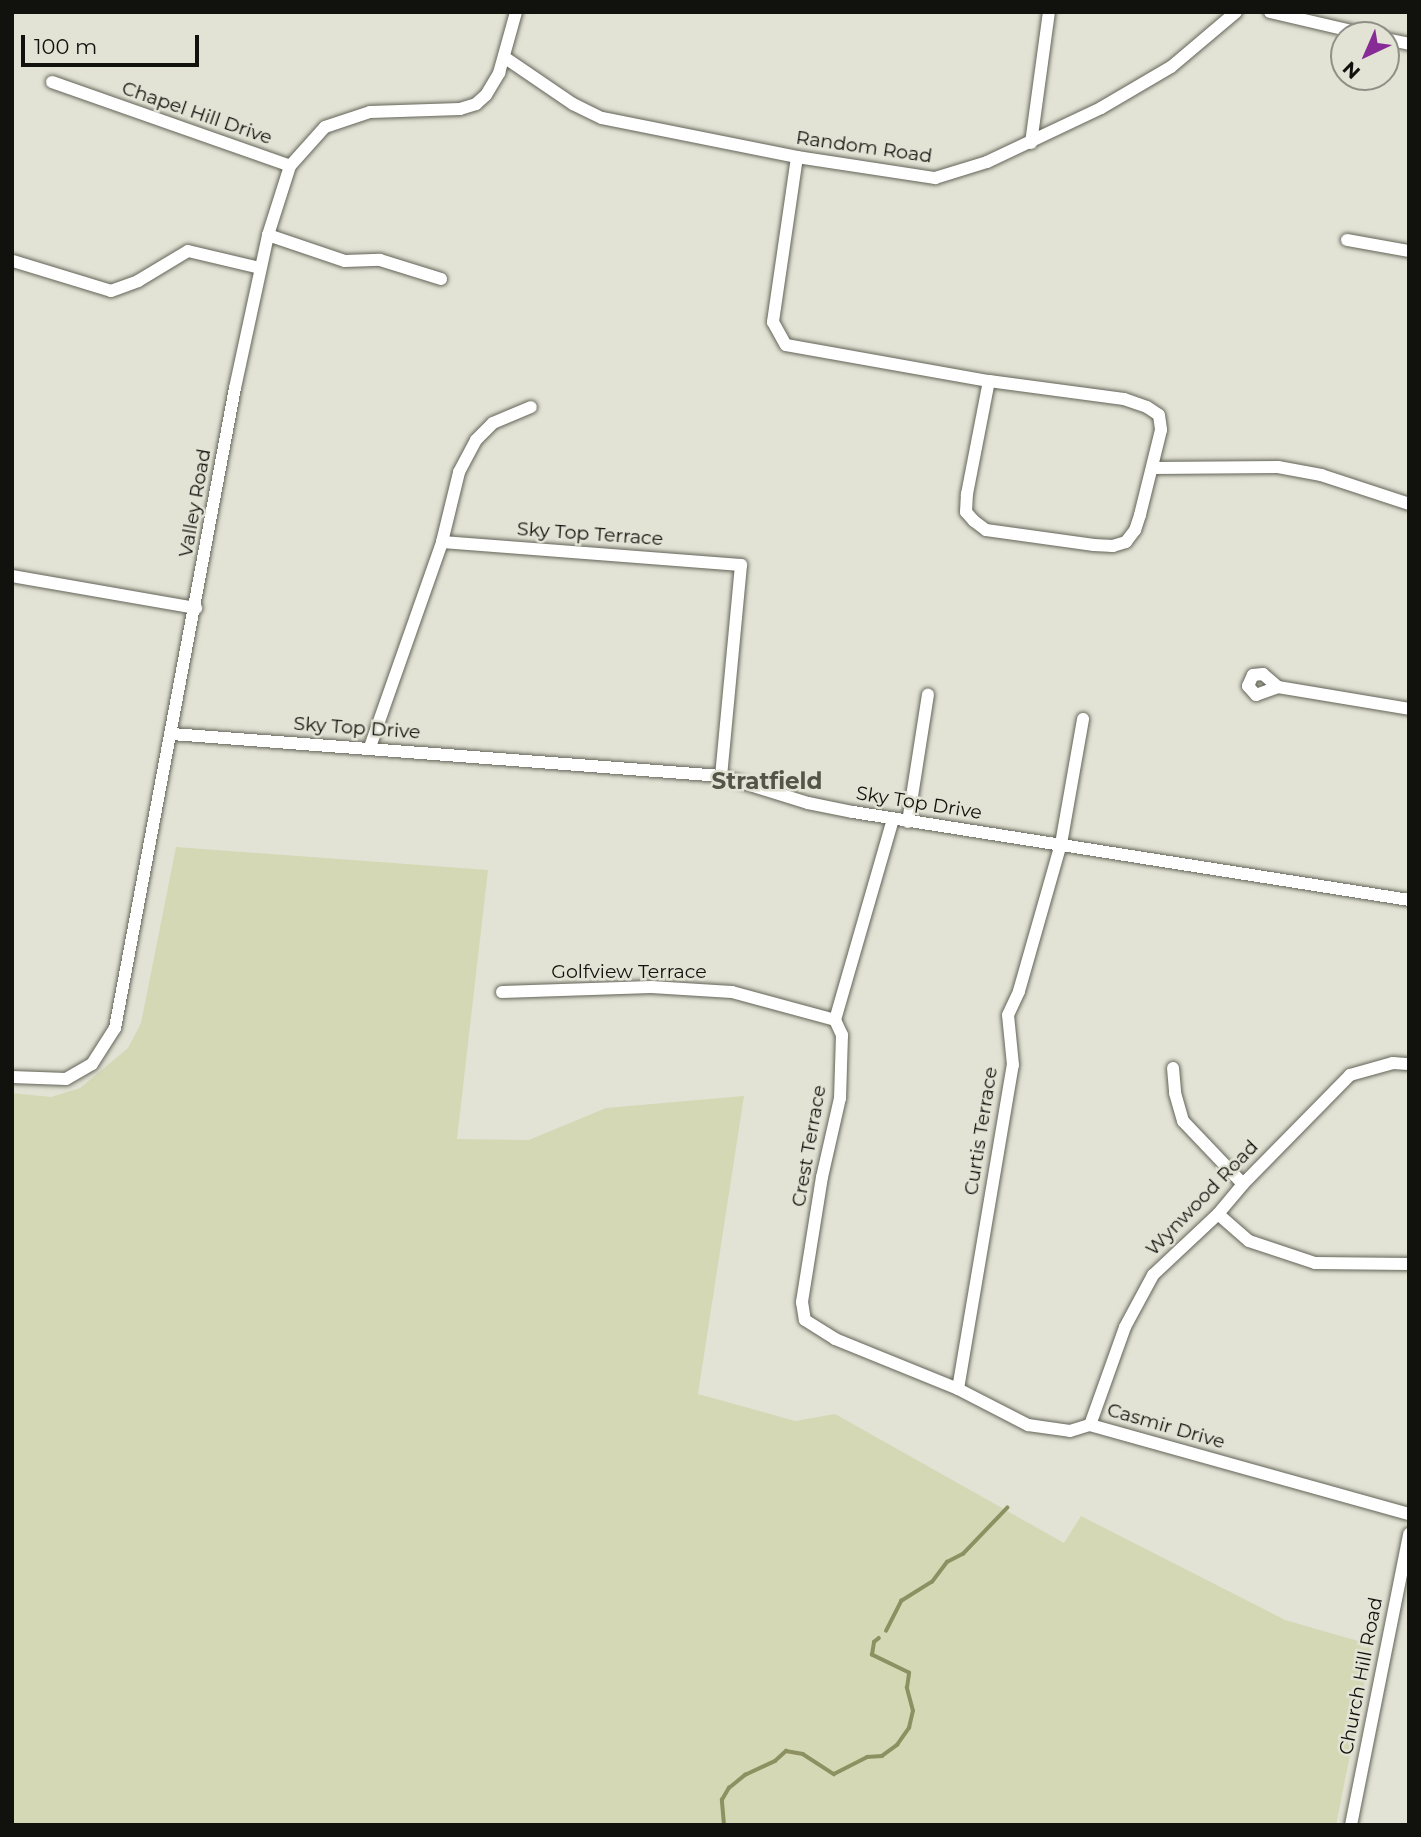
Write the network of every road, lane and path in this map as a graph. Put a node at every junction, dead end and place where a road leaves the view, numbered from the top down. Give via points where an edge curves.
1 (516, 12) edge
2 (1049, 12) edge
3 (1236, 12) edge
4 (1270, 12) edge
5 (1330, 26) edge
6 (504, 57) junction
7 (52, 82) dead end
8 (1031, 143) junction
9 (797, 157) junction
10 (290, 166) junction
11 (268, 235) junction
12 (1347, 240) dead end
13 (1409, 251) edge
14 (13, 261) edge
15 (260, 268) junction
16 (440, 279) dead end
17 (989, 381) junction
18 (531, 407) dead end
19 (1153, 468) junction
20 (1409, 504) edge
21 (442, 542) junction
22 (12, 576) edge
23 (196, 608) junction
24 (1278, 687) dead end
25 (928, 695) dead end
26 (1409, 709) edge
27 (1083, 719) dead end
28 (172, 734) junction
29 (370, 747) junction
30 (721, 776) junction
31 (893, 819) junction
32 (908, 822) junction
33 (1060, 844) junction
34 (1409, 900) edge
35 (502, 992) dead end
36 (835, 1020) junction
37 (1409, 1064) edge
38 (1173, 1068) dead end
39 (12, 1077) edge
40 (1242, 1184) junction
41 (1218, 1214) junction
42 (1409, 1264) edge
43 (805, 1320) joint
44 (958, 1389) junction
45 (1090, 1425) junction
46 (1409, 1514) edge
47 (1409, 1534) edge
48 (1351, 1825) edge

1 - 6 street, Valley Road
2 - 8 street
3 - 8 street, Random Road via 1171,68
4 - 5 street
6 - 9 street, Random Road via 602,118
6 - 10 street, Valley Road via 491,88 476,104 460,109 370,113 325,127
7 - 10 street, Chapel Hill Drive
8 - 9 street, Random Road via 935,178
9 - 17 street via 773,322 786,345
10 - 11 street, Valley Road
11 - 15 street, Valley Road
11 - 16 street via 345,261 380,260
12 - 13 street
14 - 15 street via 111,291 138,281 188,251
15 - 23 street, Valley Road
17 - 19 street via 1124,399 1147,407 1159,415 1161,430
17 - 19 street via 966,512 986,530 1094,545 1126,542 1135,530
18 - 21 street via 493,423 476,440 459,472
19 - 20 street via 1278,467 1321,475
21 - 29 street
21 - 30 street, Sky Top Terrace via 741,565
22 - 23 street
23 - 28 street, Valley Road
24 - 26 street
25 - 32 street
27 - 33 street, Curtis Terrace
28 - 29 street, Sky Top Drive
28 - 39 street, Valley Road via 116,1028 92,1064 66,1079
29 - 30 street, Sky Top Drive
30 - 31 street, Sky Top Drive via 808,803
31 - 32 street, Sky Top Drive
31 - 36 street, Crest Terrace
32 - 33 street, Sky Top Drive
33 - 34 street, Sky Top Drive
33 - 44 street, Curtis Terrace via 1008,1015 1013,1065
35 - 36 street, Golfview Terrace via 650,987 732,992
36 - 43 street, Crest Terrace via 842,1035 840,1098 802,1302
37 - 40 street, Wynwood Road via 1393,1063 1350,1076
38 - 40 street via 1183,1121
40 - 41 street, Wynwood Road
41 - 42 street via 1249,1241 1315,1263
41 - 45 street, Wynwood Road via 1153,1275 1125,1327
43 - 44 street, Casmir Drive via 835,1339
44 - 45 street, Casmir Drive via 1028,1425 1070,1431
45 - 46 street, Casmir Drive
47 - 48 street, Church Hill Road

